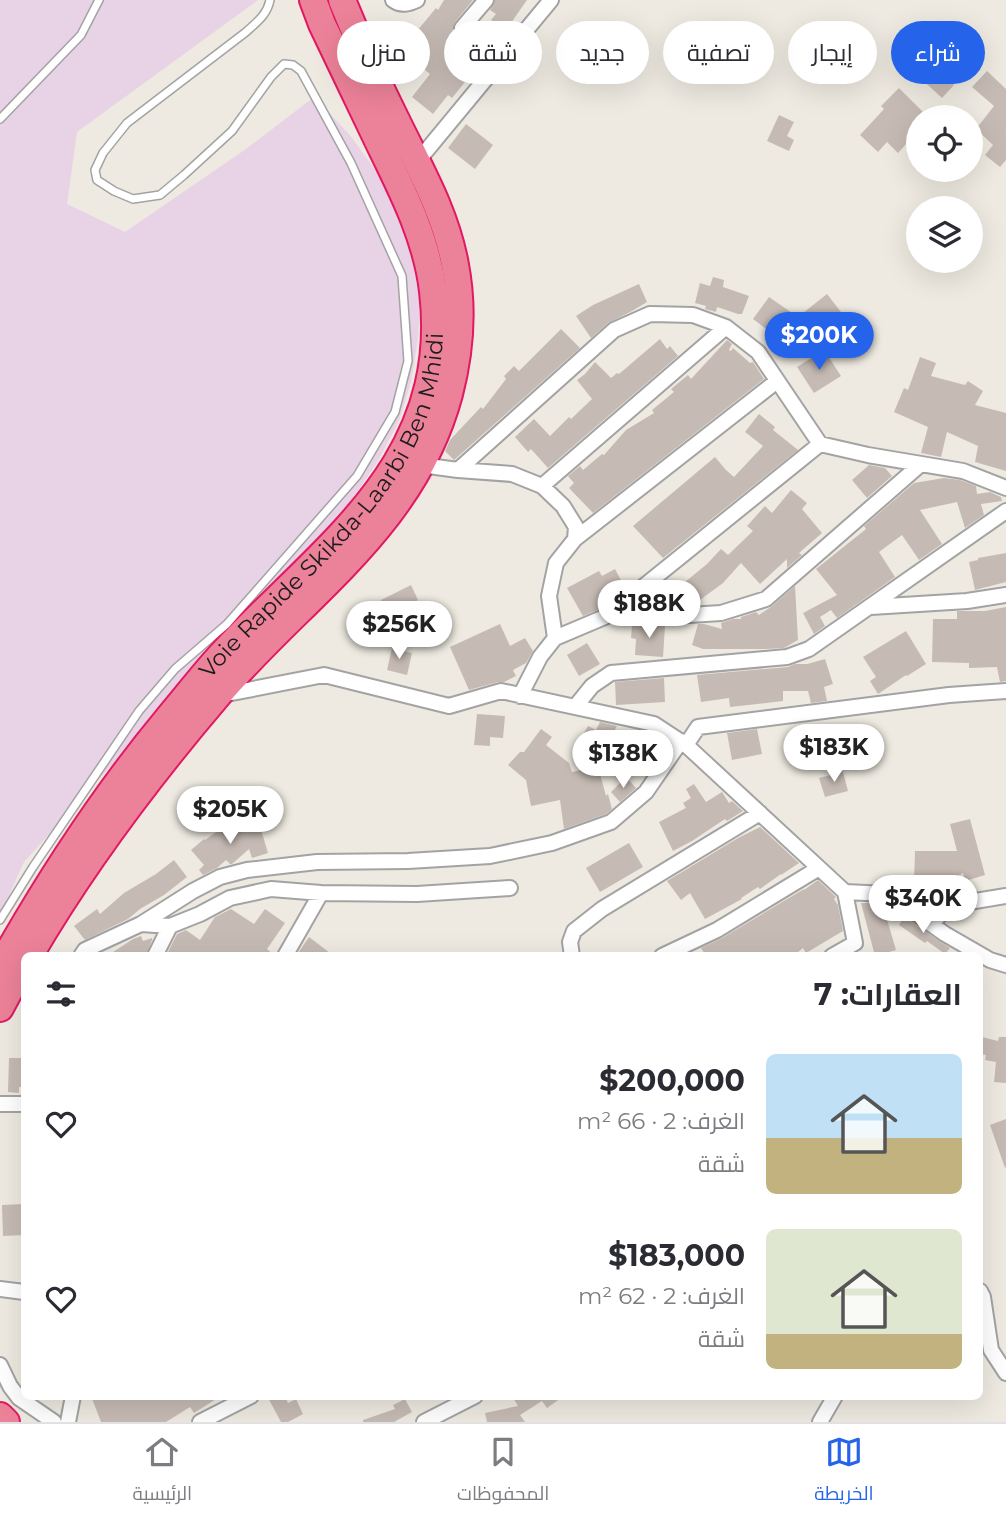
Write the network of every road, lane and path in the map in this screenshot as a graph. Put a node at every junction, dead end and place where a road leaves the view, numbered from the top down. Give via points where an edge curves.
1 (99, 0) edge
2 (270, 0) edge
3 (313, 0) edge
4 (342, 0) edge
5 (393, 0) edge
6 (417, 0) edge
7 (486, 0) edge
8 (551, 0) edge
9 (468, 21) edge
10 (0, 119) edge
11 (417, 162) junction
12 (726, 327) junction
13 (777, 381) junction
14 (820, 444) junction
15 (921, 464) junction
16 (421, 465) junction
17 (458, 470) junction
18 (542, 486) junction
19 (1006, 488) edge
20 (1006, 511) edge
21 (575, 539) junction
22 (1006, 595) edge
23 (623, 603) junction
24 (869, 607) junction
25 (555, 638) junction
26 (207, 691) junction
27 (1006, 691) edge
28 (520, 695) junction
29 (575, 707) junction
30 (683, 743) junction
31 (760, 813) junction
32 (819, 868) junction
33 (510, 888) dead end
34 (845, 892) junction
35 (321, 893) junction
36 (1006, 896) edge
37 (0, 920) edge
38 (141, 924) junction
39 (932, 925) junction
40 (170, 926) junction
41 (31, 952) edge
42 (84, 952) edge
43 (157, 952) edge
44 (287, 952) edge
45 (571, 952) edge
46 (670, 952) edge
47 (839, 952) edge
48 (976, 952) edge
49 (983, 956) edge
50 (1006, 965) edge
51 (0, 967) edge
52 (21, 969) edge
53 (0, 1008) edge
54 (0, 1104) edge
55 (21, 1104) edge
56 (0, 1289) edge
57 (21, 1292) edge
58 (983, 1297) edge
59 (0, 1365) edge
60 (1006, 1373) edge
61 (21, 1399) edge
62 (22, 1400) edge
63 (72, 1400) edge
64 (243, 1400) edge
65 (467, 1400) edge
66 (833, 1400) edge
67 (0, 1416) edge
68 (6, 1422) edge
69 (54, 1422) edge
70 (68, 1422) edge
71 (200, 1422) edge
72 (424, 1422) edge
73 (820, 1422) edge

1 - 10 lane via 81,35
2 - 37 lane via 262,18 246,32 127,123 103,153 95,170 97,180 133,199 160,195 232,131 284,64 301,71 351,163 402,276 408,361 395,412 357,477 227,624 174,669 139,711
3 - 26 highway, Voie Rapide Skikda-Laarbi Ben Mhidi via 417,223 431,276 433,358 417,424 382,485 350,525 223,653
4 - 11 highway, Voie Rapide Skikda-Laarbi Ben Mhidi
5 - 6 street via 398,4
7 - 9 street
8 - 11 street
11 - 16 highway, Voie Rapide Skikda-Laarbi Ben Mhidi via 447,227 459,297 452,380
12 - 13 street via 758,352
12 - 17 street via 693,315 650,314 614,330
12 - 18 street
13 - 14 street
13 - 21 street
14 - 15 street
14 - 23 street
15 - 19 street via 963,471
15 - 23 street via 766,599 721,612 658,617
16 - 17 street
16 - 26 highway, Voie Rapide Skikda-Laarbi Ben Mhidi via 378,528 313,598 243,667
17 - 18 street via 512,474
18 - 21 street via 563,506 576,527
20 - 24 street
21 - 25 street via 556,563 549,596
22 - 24 street
23 - 25 street via 607,616
24 - 29 street via 809,649 787,657 611,673
25 - 28 street
26 - 28 street via 232,693 324,675 449,706 501,691
26 - 41 highway, Voie Rapide Skikda-Laarbi Ben Mhidi
26 - 51 highway, Voie Rapide Skikda-Laarbi Ben Mhidi via 136,759 43,894
27 - 30 street via 698,727
28 - 29 street
29 - 30 street via 654,724
30 - 31 street
30 - 38 street via 646,792 611,822 552,843 490,856 317,862 247,870 220,877
31 - 32 street
31 - 45 street via 602,909 574,931
32 - 34 street
32 - 46 street via 717,930
33 - 35 street via 417,894
34 - 39 street via 887,894
34 - 47 street via 855,943
35 - 40 street via 271,889 230,898
35 - 44 street
36 - 39 street via 944,909
38 - 40 street
38 - 42 street
39 - 48 street
40 - 43 street
49 - 50 street
52 - 53 highway
54 - 55 street
56 - 57 street
58 - 60 street via 991,1350
59 - 61 street
62 - 69 street
63 - 70 street
64 - 71 street
65 - 72 street
66 - 73 street
67 - 68 highway

